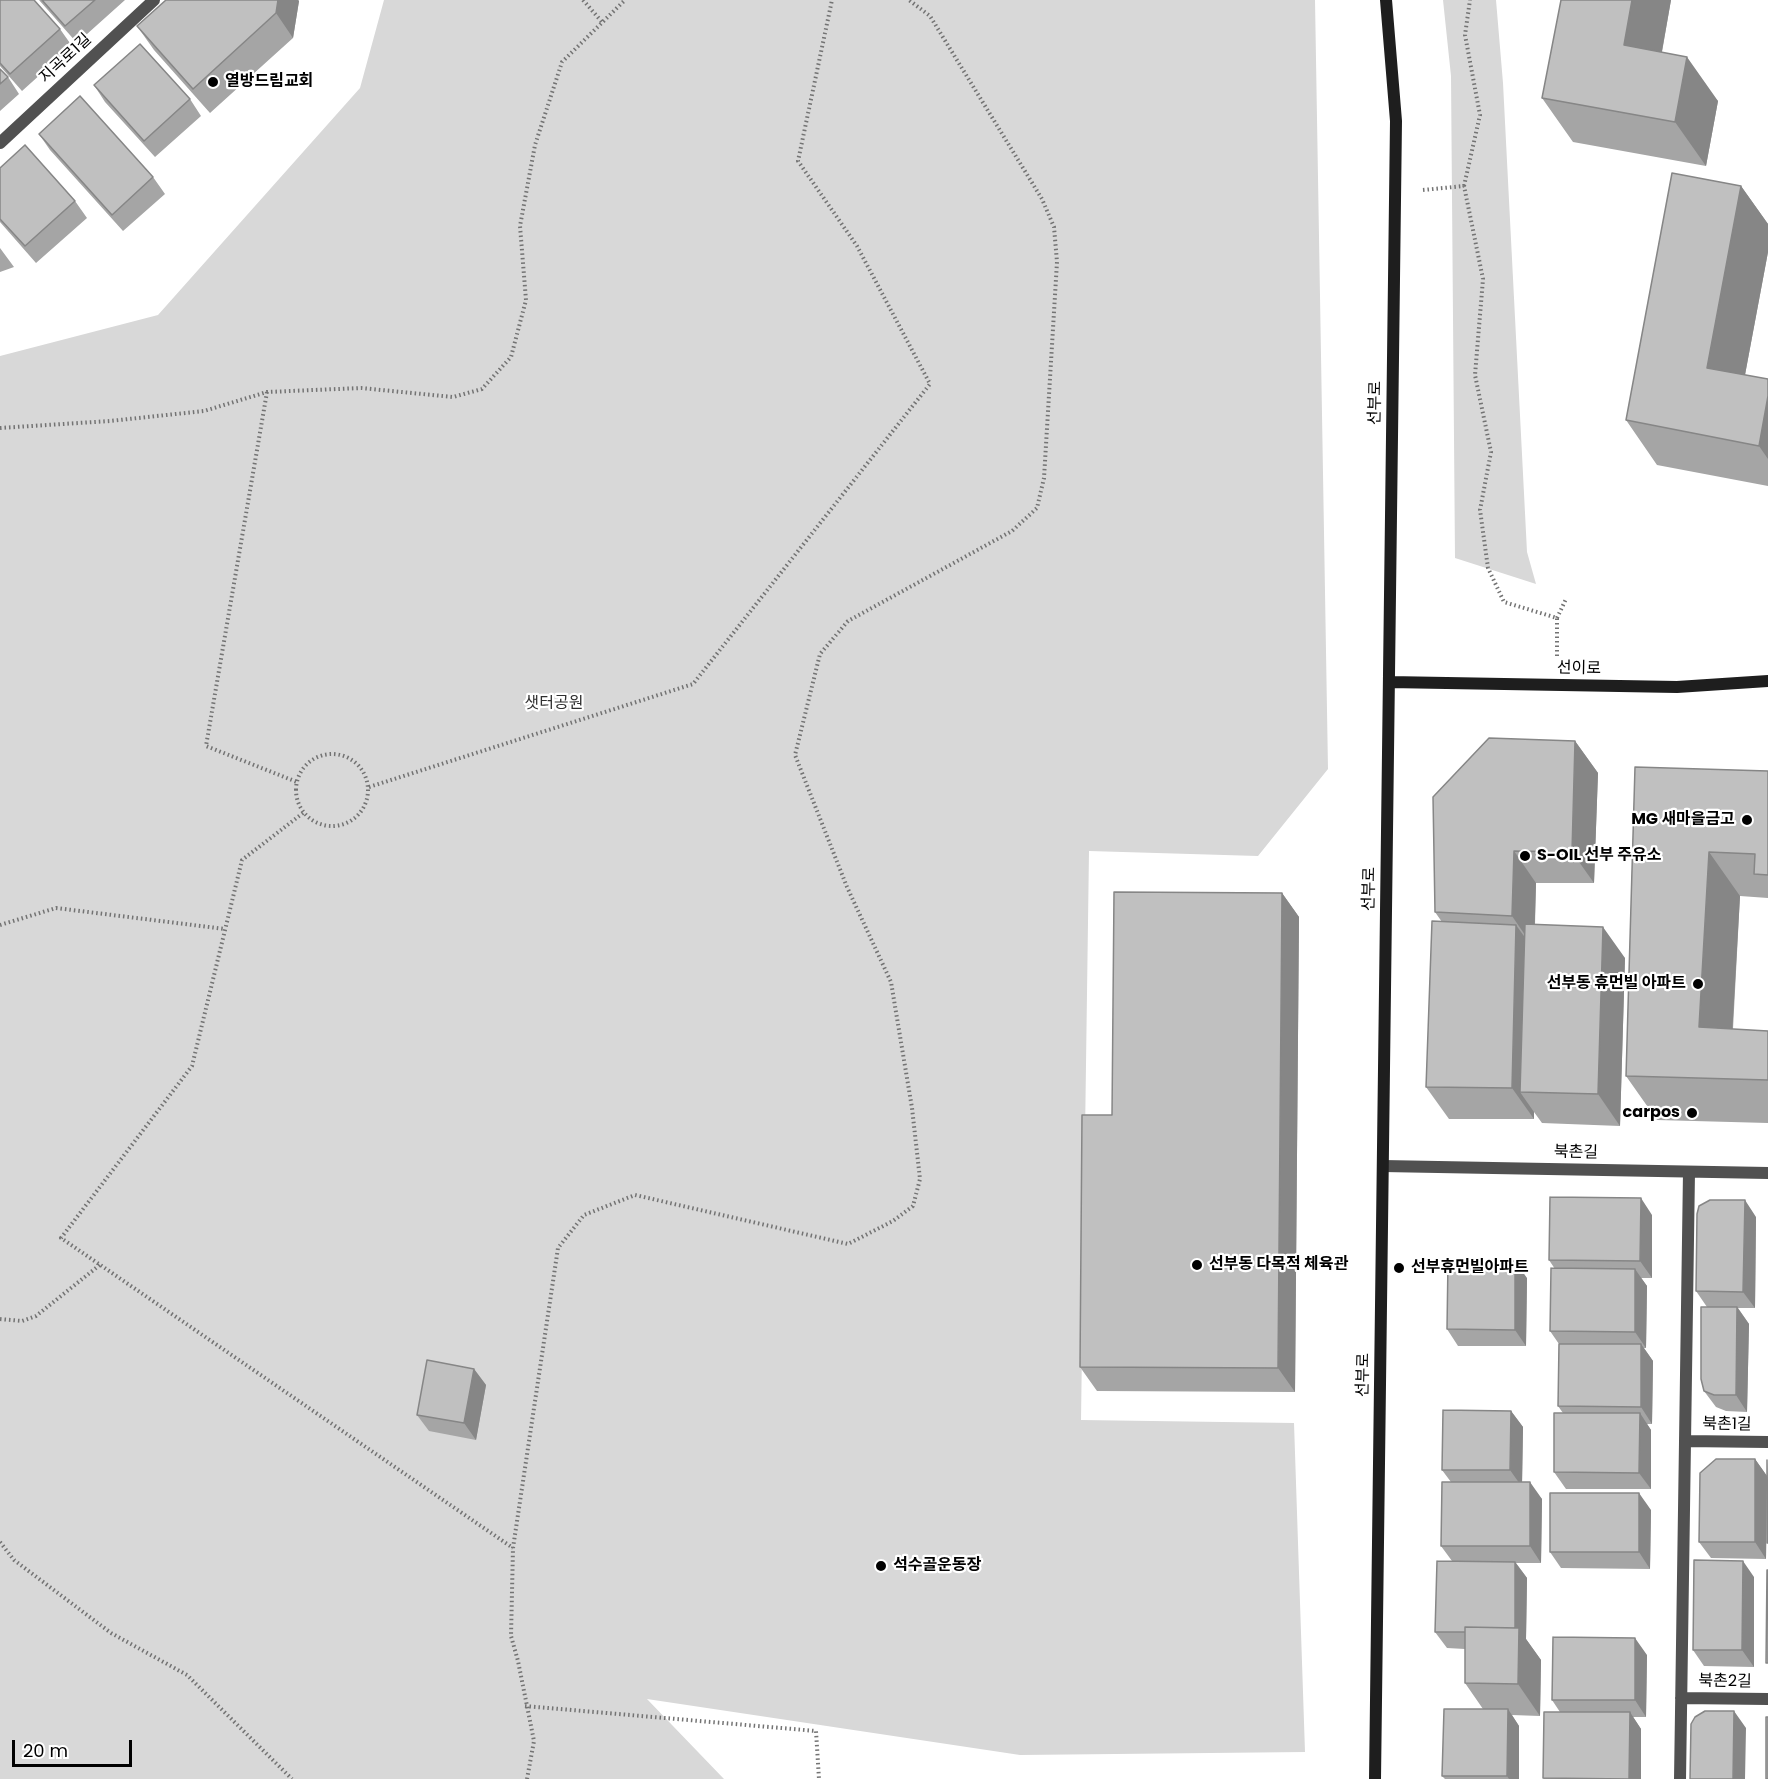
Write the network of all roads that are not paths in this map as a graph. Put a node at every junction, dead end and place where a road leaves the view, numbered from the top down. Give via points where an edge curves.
1 (154, 0) edge
2 (1386, 0) edge
3 (0, 143) edge
4 (1768, 681) edge
5 (1389, 682) junction
6 (1383, 1167) junction
7 (1689, 1172) junction
8 (1768, 1173) edge
9 (1685, 1441) junction
10 (1768, 1442) edge
11 (1681, 1698) junction
12 (1768, 1699) edge
13 (1375, 1779) edge
14 (1680, 1779) edge

1 - 3 street, 지곡로1길
2 - 5 main road, 선부로 via 1396,121
4 - 5 main road, 선이로 via 1677,687
5 - 6 main road, 선부로
6 - 7 street, 북촌길
6 - 13 main road, 선부로
7 - 8 street, 북촌길
7 - 9 street
9 - 10 street, 북촌1길
9 - 11 street
11 - 12 street, 북촌2길
11 - 14 street

